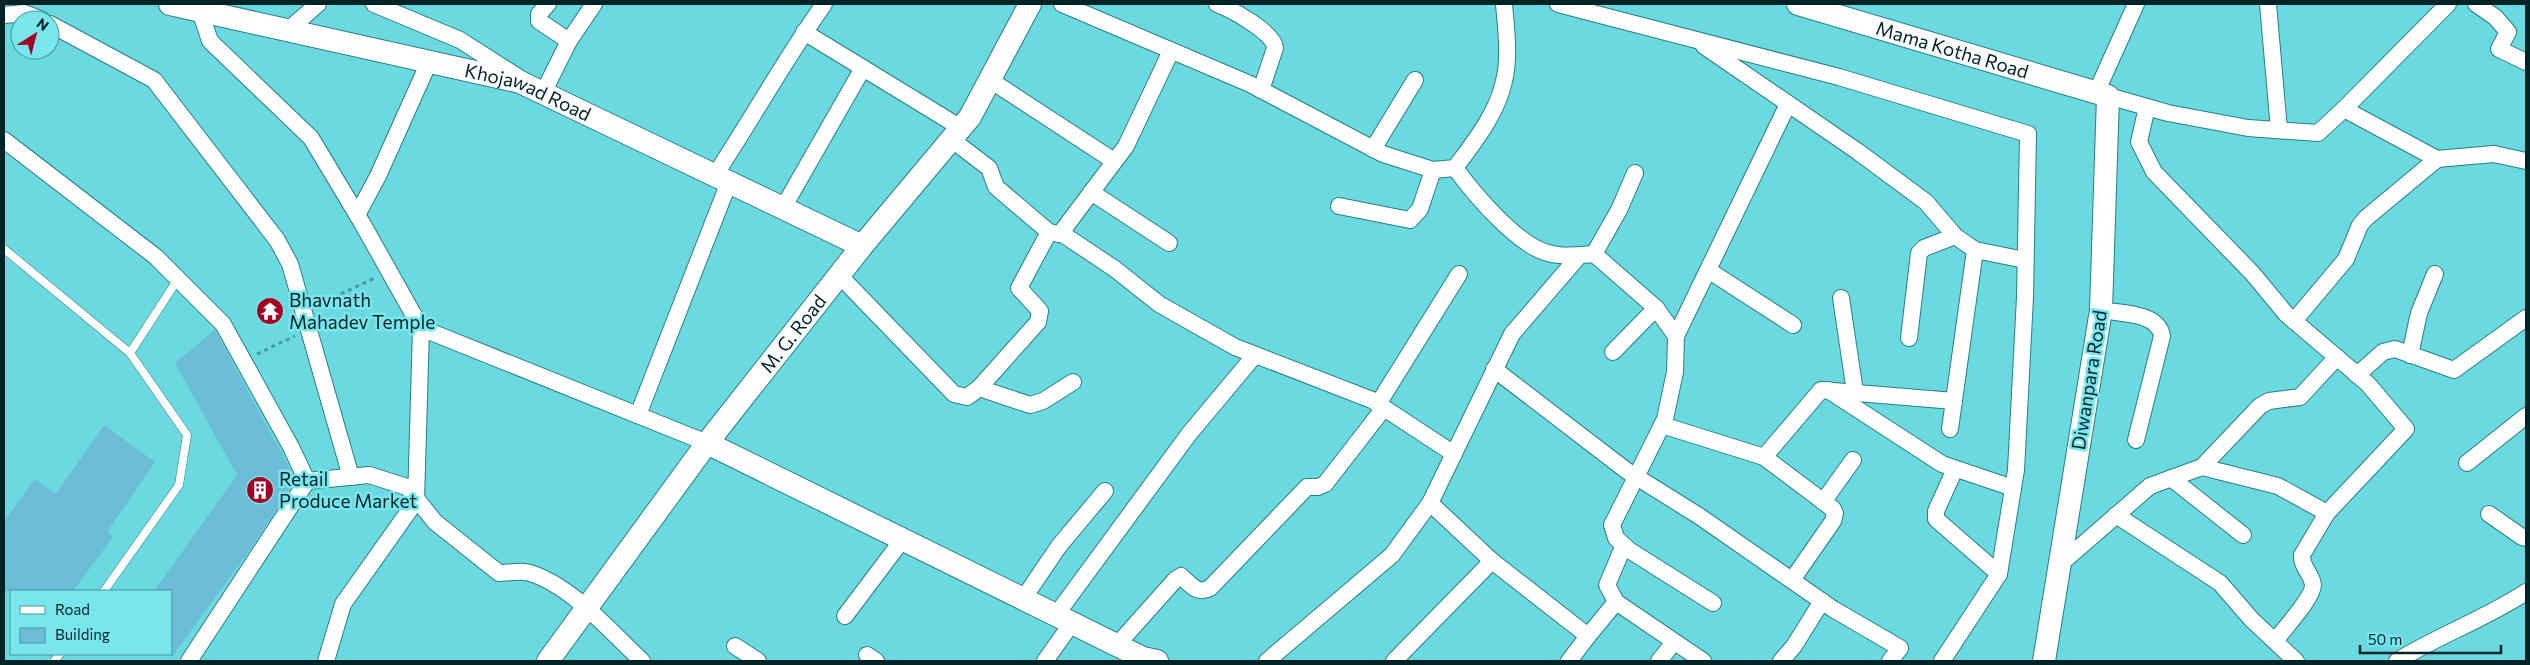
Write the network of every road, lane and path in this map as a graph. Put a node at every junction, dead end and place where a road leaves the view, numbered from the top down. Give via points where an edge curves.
1 (170, 4) edge
2 (318, 4) edge
3 (374, 4) edge
4 (548, 4) edge
5 (594, 4) edge
6 (824, 4) edge
7 (1030, 4) edge
8 (1062, 4) edge
9 (1217, 4) edge
10 (1504, 4) edge
11 (1558, 4) edge
12 (2136, 4) edge
13 (2268, 4) edge
14 (2448, 4) edge
15 (2480, 5) edge
16 (1811, 6) edge
17 (200, 11) junction
18 (60, 29) edge
19 (288, 30) junction
20 (804, 32) junction
21 (1694, 39) junction
22 (569, 41) junction
23 (1171, 51) junction
24 (430, 62) junction
25 (2526, 62) edge
26 (863, 68) junction
27 (990, 80) junction
28 (1415, 80) dead end
29 (1261, 90) junction
30 (543, 93) junction
31 (2102, 94) junction
32 (1788, 104) junction
33 (2147, 107) junction
34 (2344, 109) junction
35 (2279, 130) junction
36 (956, 133) junction
37 (4, 140) edge
38 (1373, 149) junction
39 (2437, 158) junction
40 (1114, 161) junction
41 (2526, 161) edge
42 (1455, 168) junction
43 (1433, 170) junction
44 (1635, 173) dead end
45 (722, 179) junction
46 (1091, 192) junction
47 (1339, 206) dead end
48 (783, 208) junction
49 (357, 215) junction
50 (1055, 233) junction
51 (1955, 236) junction
52 (1169, 243) dead end
53 (862, 246) junction
54 (4, 249) edge
55 (1975, 250) junction
56 (1586, 255) junction
57 (2025, 260) junction
58 (1708, 270) junction
59 (389, 272) junction
60 (839, 274) junction
61 (1459, 274) dead end
62 (2435, 274) dead end
63 (178, 279) junction
64 (1841, 298) dead end
65 (1656, 308) junction
66 (2101, 310) junction
67 (304, 311) junction
68 (2526, 318) edge
69 (2294, 321) junction
70 (1794, 325) dead end
71 (421, 328) junction
72 (309, 329) junction
73 (1676, 336) junction
74 (1909, 338) dead end
75 (130, 352) junction
76 (1612, 352) dead end
77 (1255, 355) junction
78 (2410, 355) junction
79 (2336, 357) junction
80 (243, 361) junction
81 (1494, 369) junction
82 (2357, 375) junction
83 (1073, 382) dead end
84 (979, 388) junction
85 (1826, 389) junction
86 (1855, 392) junction
87 (1954, 401) junction
88 (1381, 406) junction
89 (638, 415) junction
90 (2526, 416) edge
91 (1662, 425) junction
92 (1950, 429) dead end
93 (2136, 440) dead end
94 (707, 443) junction
95 (1454, 454) junction
96 (1764, 457) junction
97 (1853, 460) dead end
98 (2467, 463) dead end
99 (2202, 467) junction
100 (1955, 469) junction
101 (1635, 476) junction
102 (350, 477) junction
103 (2172, 478) junction
104 (307, 481) junction
105 (2013, 488) junction
106 (1105, 491) dead end
107 (416, 501) junction
108 (1823, 502) junction
109 (1430, 503) junction
110 (2327, 513) junction
111 (2489, 514) dead end
112 (2116, 515) junction
113 (2243, 535) dead end
114 (2526, 538) edge
115 (903, 539) junction
116 (1624, 545) junction
117 (1492, 562) junction
118 (2058, 566) junction
119 (1999, 574) junction
120 (1792, 580) junction
121 (105, 590) edge
122 (2526, 592) edge
123 (1023, 599) junction
124 (1822, 601) junction
125 (1616, 602) junction
126 (1713, 603) dead end
127 (587, 607) junction
128 (845, 616) dead end
129 (1064, 619) junction
130 (1588, 636) junction
131 (2275, 641) junction
132 (1674, 642) junction
133 (1116, 645) junction
134 (734, 646) dead end
135 (1790, 658) edge
136 (189, 661) edge
137 (326, 661) edge
138 (548, 661) edge
139 (642, 661) edge
140 (758, 661) edge
141 (1045, 661) edge
142 (1157, 661) edge
143 (1267, 661) edge
144 (1394, 661) edge
145 (1569, 661) edge
146 (1659, 661) edge
147 (1703, 661) edge
148 (1890, 661) edge
149 (1942, 661) edge
150 (2044, 661) edge
151 (2296, 661) edge
152 (2397, 661) edge

1 - 17 street, Khojawad Road
2 - 19 street
3 - 30 street via 460,40
4 - 22 street via 539,14 539,21
5 - 22 street
6 - 20 street
7 - 27 street, M. G. Road
8 - 23 street
9 - 29 street via 1270,36 1275,43
10 - 42 street via 1507,30 1504,81 1487,124
11 - 21 street
12 - 31 street
13 - 35 street
14 - 34 street
15 - 25 street via 2508,32 2500,49
16 - 31 street, Mama Kotha Road
17 - 19 street, Khojawad Road
17 - 49 street via 210,41 312,138
18 - 67 street via 154,80 285,252
19 - 24 street, Khojawad Road
20 - 26 street
20 - 45 street
21 - 32 street
21 - 57 street via 1839,77 2028,134
22 - 30 street
23 - 29 street
23 - 40 street via 1128,141
24 - 30 street, Khojawad Road via 520,82
24 - 49 street
26 - 36 street
26 - 48 street
27 - 36 street, M. G. Road via 970,117
27 - 40 street
28 - 38 street
29 - 38 street
30 - 45 street, Khojawad Road
31 - 33 street
31 - 66 street, Diwanpara Road
32 - 51 street via 1926,202
32 - 58 street
33 - 35 street via 2248,128
33 - 69 street via 2139,142 2154,172 2254,274
34 - 35 street via 2318,133
34 - 39 street
36 - 50 street via 989,168 996,187
36 - 53 street, M. G. Road
37 - 63 street via 156,257
38 - 43 street
39 - 41 street via 2494,154
39 - 69 street via 2366,218 2346,259
40 - 46 street
42 - 43 street
42 - 56 street via 1476,197 1527,243 1550,254
43 - 47 street via 1420,209 1410,220
44 - 56 street via 1619,210
45 - 48 street, Khojawad Road
45 - 89 street
46 - 50 street
46 - 52 street
48 - 53 street, Khojawad Road
49 - 59 street
50 - 77 street via 1115,269 1159,304
50 - 84 street via 1019,288 1040,311 1038,322
51 - 55 street
51 - 74 street via 1919,253
53 - 60 street, M. G. Road
54 - 75 lane
55 - 57 street
55 - 87 street
56 - 65 street
56 - 81 street via 1512,334
57 - 105 street
58 - 70 street
58 - 73 street
59 - 67 path
59 - 71 street
60 - 84 street via 954,394 967,397
60 - 94 street, M. G. Road
61 - 88 street
62 - 78 street via 2421,308
63 - 75 lane
63 - 80 street via 223,324
64 - 86 street
65 - 73 street
65 - 76 street
66 - 93 street via 2148,319 2160,328 2162,336
66 - 118 street, Diwanpara Road
67 - 72 street
68 - 78 street via 2454,370
69 - 79 street
71 - 89 street
71 - 107 street
72 - 80 path
72 - 102 street
73 - 91 street via 1676,372
75 - 121 lane via 187,435 179,485
77 - 88 street
77 - 129 street via 1189,434
78 - 82 street via 2395,349 2388,350
79 - 82 street
79 - 99 street via 2300,397 2270,401 2260,406
80 - 104 street
81 - 95 street
81 - 101 street
82 - 110 street via 2406,429
83 - 84 street via 1043,401 1030,405
85 - 86 street
85 - 96 street via 1817,392
85 - 100 street via 1931,458
86 - 87 street
87 - 92 street
88 - 95 street
88 - 133 street via 1325,484 1307,487 1210,588 1196,590 1181,576
89 - 94 street
90 - 98 street
91 - 96 street
91 - 101 street
94 - 115 street
94 - 127 street, M. G. Road
95 - 109 street
96 - 108 street
97 - 108 street
99 - 103 street
99 - 110 street via 2278,486
100 - 105 street
100 - 119 street via 1936,511 1936,519
101 - 116 street via 1612,525 1616,538
101 - 120 street via 1700,516
102 - 104 street
102 - 107 street via 369,475 407,487
103 - 112 street via 2150,486
103 - 113 street
104 - 136 street
105 - 119 street
106 - 123 street via 1060,546
107 - 127 street via 435,522 499,573 529,572
107 - 137 street via 343,604
108 - 120 street via 1835,513 1833,521
109 - 117 street
109 - 143 street via 1392,555
110 - 131 street via 2302,555 2302,562 2313,582 2311,593
111 - 114 street
112 - 118 street
112 - 131 street via 2220,583
115 - 123 street
115 - 128 street
116 - 125 street via 1607,585
116 - 126 street
117 - 130 street
117 - 144 street
118 - 150 street, Diwanpara Road
119 - 149 street
120 - 124 street
122 - 152 street via 2499,610 2427,643
123 - 129 street
124 - 135 street
124 - 148 street via 1900,648
125 - 130 street
125 - 132 street
127 - 138 street, M. G. Road
127 - 139 street
129 - 133 street
129 - 141 street
130 - 145 street
131 - 151 street
132 - 146 street
132 - 147 street
133 - 142 street
134 - 140 street

